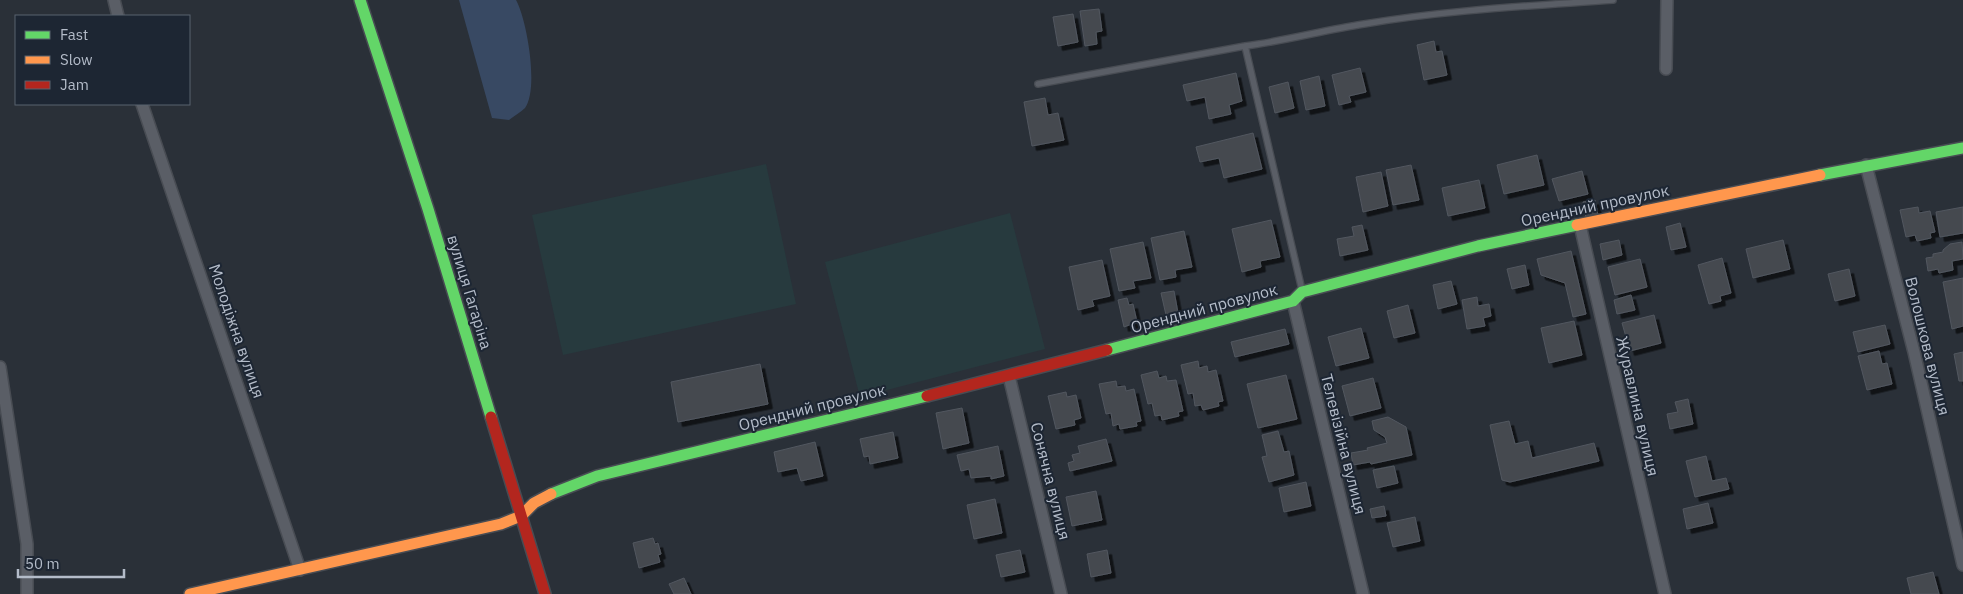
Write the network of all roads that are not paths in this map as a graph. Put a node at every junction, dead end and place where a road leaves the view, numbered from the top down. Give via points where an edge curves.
1 (114, 0) edge
2 (360, 0) edge
3 (1613, 0) edge
4 (1667, 0) edge
5 (118, 15) edge
6 (1245, 46) junction
7 (1666, 69) dead end
8 (1038, 84) dead end
9 (142, 105) edge
10 (1963, 148) edge
11 (1866, 165) junction
12 (1580, 225) junction
13 (1302, 292) junction
14 (1293, 301) junction
15 (0, 367) edge
16 (1009, 376) junction
17 (521, 516) junction
18 (1963, 565) edge
19 (300, 570) junction
20 (27, 594) edge
21 (190, 594) edge
22 (545, 594) edge
23 (1061, 594) edge
24 (1364, 594) edge
25 (1665, 594) edge

1 - 5 street
2 - 17 street, вулиця Гагаріна via 428,209
3 - 6 lane via 1486,9 1364,24
4 - 7 street
6 - 8 lane
6 - 13 lane
9 - 19 street, Молодіжна вулиця
10 - 11 street, Орендний провулок
11 - 12 street, Орендний провулок
11 - 18 street, Волошкова вулиця via 1914,352
12 - 13 street, Орендний провулок via 1478,246
12 - 25 street, Журавлина вулиця
13 - 14 street, Орендний провулок
14 - 16 street, Орендний провулок
14 - 24 street, Телевізійна вулиця
15 - 20 street via 27,544
16 - 17 street, Орендний провулок via 597,476 534,503
16 - 23 street, Сонячна вулиця
17 - 19 street via 501,524
17 - 22 street, вулиця Гагаріна
19 - 21 street

